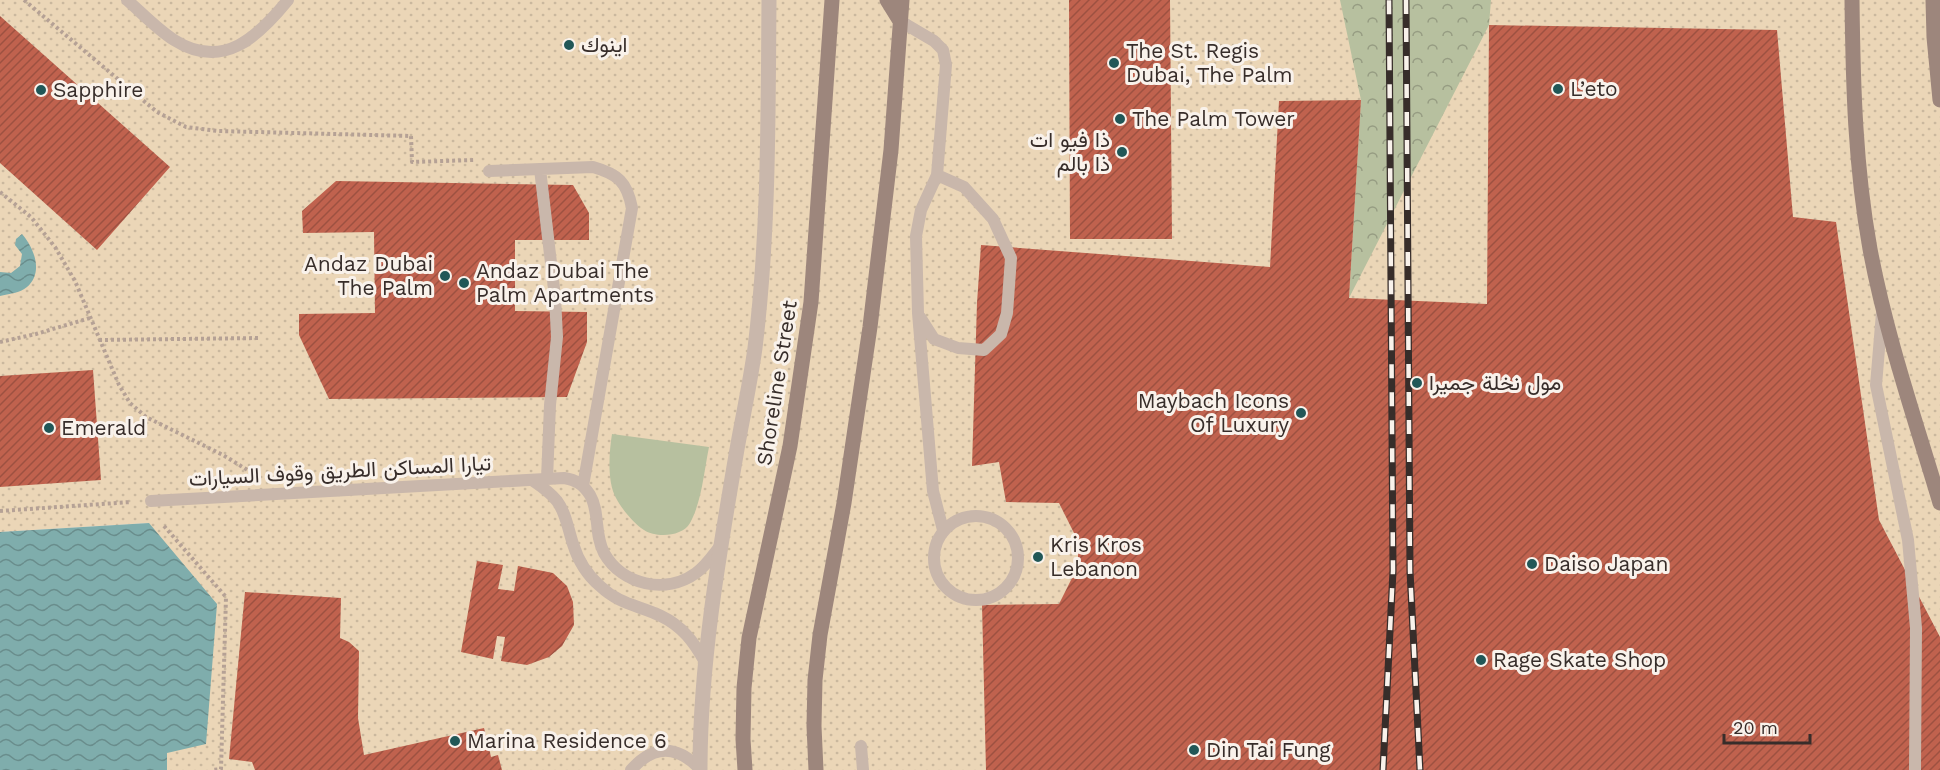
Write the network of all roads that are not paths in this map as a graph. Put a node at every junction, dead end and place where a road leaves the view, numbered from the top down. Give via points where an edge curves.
1 (127, 0) edge
2 (288, 0) edge
3 (769, 0) edge
4 (832, 0) edge
5 (887, 0) edge
6 (902, 0) edge
7 (1852, 0) edge
8 (1933, 0) edge
9 (900, 21) junction
10 (1937, 31) edge
11 (1940, 100) edge
12 (540, 169) junction
13 (489, 171) road end
14 (937, 175) junction
15 (1882, 306) junction
16 (918, 313) junction
17 (548, 479) junction
18 (532, 480) junction
19 (583, 486) junction
20 (151, 501) road end
21 (1940, 503) edge
22 (943, 530) junction
23 (721, 545) junction
24 (705, 662) junction
25 (861, 746) dead end
26 (700, 769) edge
27 (632, 770) edge
28 (745, 770) edge
29 (816, 770) edge
30 (863, 770) edge
31 (1916, 770) edge

1 - 2 lane via 173,39 206,52 241,45 256,35
3 - 23 street via 768,180 762,277 754,351
4 - 28 main road, Shoreline Street via 811,302 790,446 749,638 744,688
5 - 9 main road
6 - 9 main road
7 - 15 main road via 1855,136 1870,250
8 - 10 main road
9 - 14 lane via 943,50 946,65
9 - 29 main road via 891,150 870,327 820,635 815,680
10 - 11 main road
12 - 13 lane
12 - 17 lane via 557,337
12 - 19 lane via 592,167 608,171 621,180 632,208
14 - 16 lane via 921,210 916,236
14 - 16 lane via 964,187 993,219 1011,258 1007,313 1001,334 984,350 958,348 934,339
15 - 21 main road
15 - 31 lane via 1876,385 1909,551 1916,628
16 - 22 lane via 933,491
17 - 18 lane, تيارا المساكن الطريق وقوف السيارات
17 - 19 lane, تيارا المساكن الطريق وقوف السيارات via 575,480
18 - 20 lane, تيارا المساكن الطريق وقوف السيارات
18 - 24 lane via 557,501 580,562 600,587 629,606 674,623 687,634
19 - 23 lane via 595,509 598,538 604,552 612,564 638,582 653,585 683,580 696,573
22 - 22 lane via 933,557 942,585 967,600 996,596 1008,586 1018,562 1012,536 1004,526 980,515 966,516
23 - 24 street
24 - 26 street
25 - 30 lane
26 - 27 lane via 688,757 673,751 656,752 641,759

